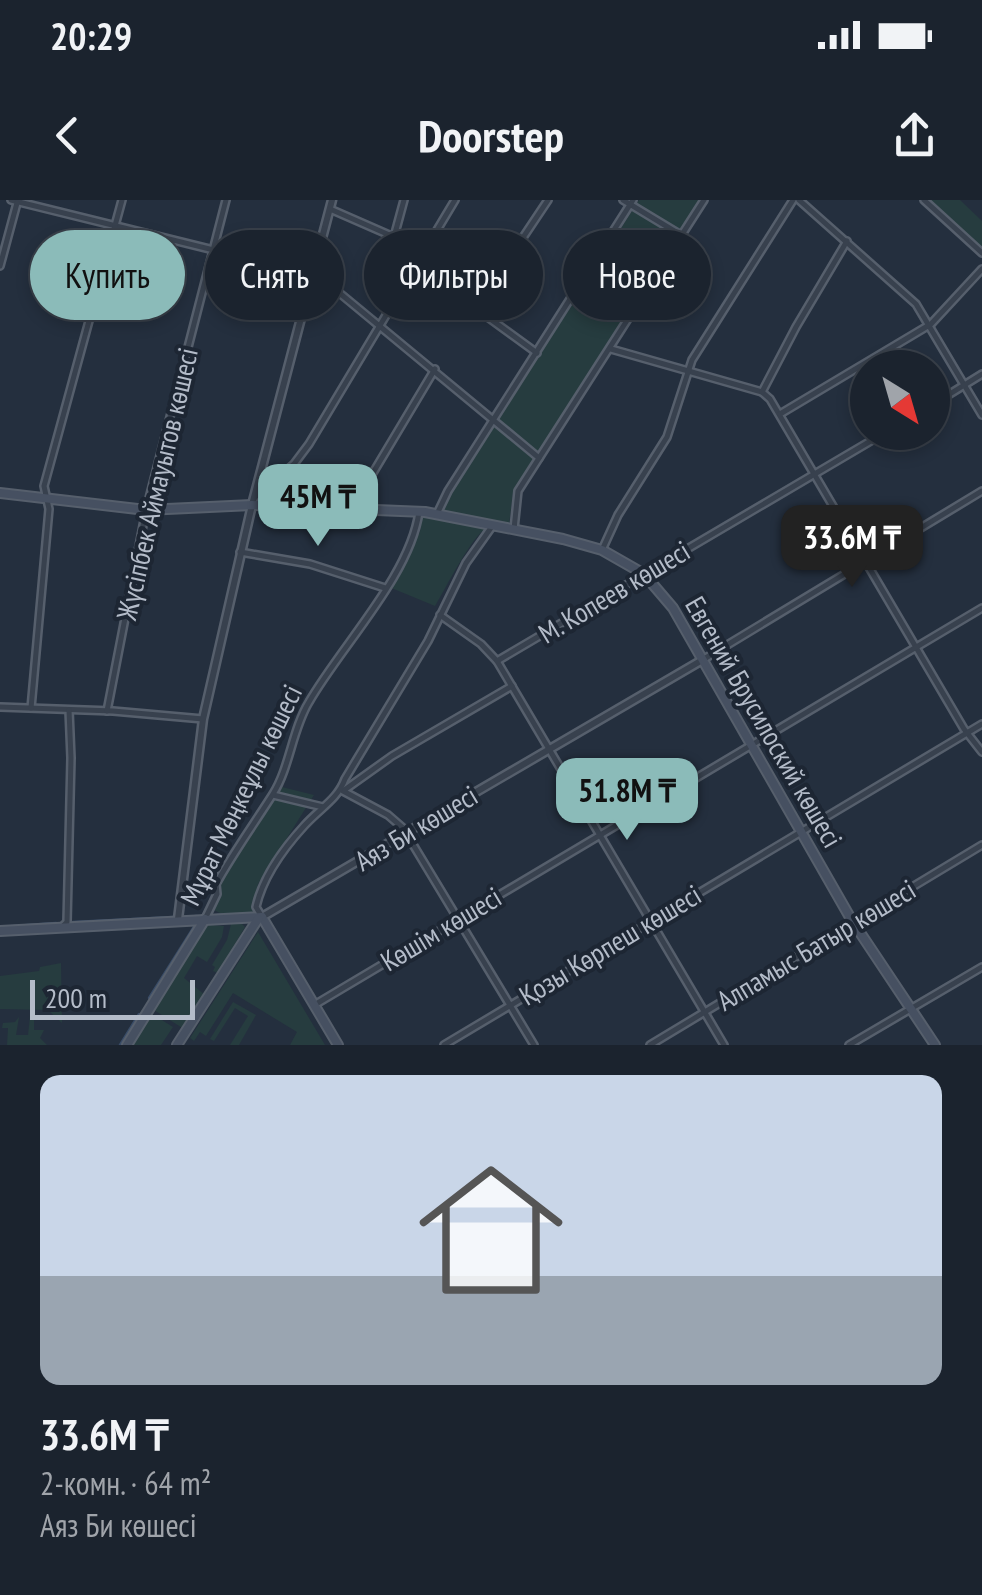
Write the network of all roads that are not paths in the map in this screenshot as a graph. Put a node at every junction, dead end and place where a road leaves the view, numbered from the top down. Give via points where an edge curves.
1 (15, 200) edge
2 (122, 200) edge
3 (226, 200) edge
4 (404, 200) edge
5 (456, 200) edge
6 (548, 200) edge
7 (704, 200) edge
8 (796, 200) edge
9 (924, 200) edge
10 (629, 201) edge
11 (331, 204) edge
12 (116, 226) junction
13 (218, 230) edge
14 (324, 230) edge
15 (381, 230) edge
16 (396, 230) edge
17 (439, 230) edge
18 (528, 230) edge
19 (673, 230) edge
20 (686, 230) edge
21 (847, 241) junction
22 (205, 248) edge
23 (982, 253) edge
24 (0, 266) edge
25 (982, 269) edge
26 (205, 281) edge
27 (344, 296) edge
28 (301, 320) edge
29 (383, 320) edge
30 (493, 320) edge
31 (630, 320) edge
32 (380, 324) junction
33 (931, 324) junction
34 (611, 350) junction
35 (538, 353) junction
36 (435, 369) junction
37 (687, 373) junction
38 (982, 374) edge
39 (964, 386) junction
40 (762, 392) junction
41 (950, 394) edge
42 (780, 414) junction
43 (982, 415) edge
44 (495, 418) junction
45 (856, 450) edge
46 (539, 458) junction
47 (815, 474) junction
48 (982, 492) edge
49 (0, 493) edge
50 (45, 497) junction
51 (253, 502) junction
52 (351, 509) junction
53 (146, 510) junction
54 (419, 512) junction
55 (436, 514) junction
56 (493, 525) junction
57 (514, 529) junction
58 (602, 550) junction
59 (240, 552) junction
60 (865, 562) junction
61 (644, 574) junction
62 (385, 588) junction
63 (982, 608) edge
64 (440, 615) junction
65 (916, 646) junction
66 (704, 659) junction
67 (498, 661) junction
68 (512, 686) junction
69 (0, 708) edge
70 (31, 708) junction
71 (69, 710) junction
72 (107, 711) junction
73 (204, 720) junction
74 (982, 724) edge
75 (967, 733) junction
76 (752, 743) junction
77 (550, 748) junction
78 (982, 752) edge
79 (342, 791) junction
80 (272, 794) junction
81 (323, 807) junction
82 (801, 830) junction
83 (407, 833) junction
84 (601, 833) junction
85 (982, 845) edge
86 (206, 918) junction
87 (247, 918) junction
88 (262, 918) junction
89 (178, 919) junction
90 (458, 919) junction
91 (652, 920) junction
92 (854, 923) junction
93 (63, 926) junction
94 (250, 928) junction
95 (0, 930) edge
96 (982, 967) edge
97 (512, 1004) junction
98 (313, 1006) junction
99 (912, 1008) junction
100 (704, 1012) junction
101 (127, 1045) edge
102 (177, 1045) edge
103 (338, 1045) edge
104 (444, 1045) edge
105 (534, 1045) edge
106 (650, 1045) edge
107 (724, 1045) edge
108 (849, 1045) edge
109 (935, 1045) edge

1 - 12 street
1 - 24 street
2 - 12 street
3 - 13 street, Жүсіпбек Аймауытов көшесі
4 - 16 street
5 - 17 street
6 - 18 street
7 - 20 street
8 - 21 street
8 - 37 street
9 - 23 street
10 - 19 street
10 - 35 street
11 - 14 street
11 - 15 street
12 - 22 street
12 - 50 street
21 - 33 street
21 - 40 street
25 - 33 street
26 - 53 street, Жүсіпбек Аймауытов көшесі
27 - 32 street
28 - 51 street
29 - 32 street
30 - 35 street
31 - 34 street
32 - 36 street
32 - 51 street via 309,444
33 - 39 street
33 - 42 street
34 - 37 street
34 - 46 street
35 - 44 street
36 - 44 street
36 - 52 street
37 - 40 street
37 - 58 street via 667,437
38 - 39 street
39 - 41 street
39 - 43 street
40 - 42 street
42 - 47 street
44 - 46 street
44 - 55 street
45 - 47 street, М. Копеев көшесі
46 - 57 street via 516,495
47 - 60 street
47 - 61 street, М. Копеев көшесі
48 - 60 street, Аяз Би көшесі
49 - 50 main road, Евгений Брусилоский көшесі
50 - 53 main road, Евгений Брусилоский көшесі
50 - 70 street
51 - 52 main road, Евгений Брусилоский көшесі
51 - 53 main road, Евгений Брусилоский көшесі
51 - 59 street
52 - 54 main road, Евгений Брусилоский көшесі
53 - 72 street, Жүсіпбек Аймауытов көшесі
54 - 55 main road, Евгений Брусилоский көшесі
54 - 62 street, Мұрат Мөңкеұлы көшесі via 416,531
55 - 56 main road, Евгений Брусилоский көшесі
56 - 57 main road, Евгений Брусилоский көшесі
56 - 64 street, Мұрат Мөңкеұлы көшесі
57 - 58 main road, Евгений Брусилоский көшесі
58 - 61 main road, Евгений Брусилоский көшесі
59 - 62 street via 310,564
59 - 73 street
60 - 65 street
60 - 66 street, Аяз Би көшесі
61 - 66 main road, Евгений Брусилоский көшесі
61 - 67 street, М. Копеев көшесі
62 - 80 street, Мұрат Мөңкеұлы көшесі via 308,703
63 - 65 street, Көшім көшесі
64 - 67 street
64 - 79 street, Мұрат Мөңкеұлы көшесі
65 - 75 street
65 - 76 street, Көшім көшесі
66 - 76 main road, Евгений Брусилоский көшесі
66 - 77 street, Аяз Би көшесі
67 - 68 street
68 - 77 street
68 - 79 street
69 - 70 street
70 - 71 street
71 - 72 street
71 - 93 street
72 - 73 street
73 - 89 street
74 - 75 street, Қозы Көрпеш көшесі
75 - 78 street
75 - 82 street, Қозы Көрпеш көшесі
76 - 82 main road, Евгений Брусилоский көшесі
76 - 84 street, Көшім көшесі
77 - 83 street, Аяз Би көшесі
77 - 84 street
79 - 81 street, Мұрат Мөңкеұлы көшесі
79 - 83 street
80 - 81 street
80 - 86 street, Мұрат Мөңкеұлы көшесі via 216,884
81 - 88 street, Мұрат Мөңкеұлы көшесі via 262,882 256,907
82 - 91 street, Қозы Көрпеш көшесі
82 - 92 main road, Евгений Брусилоский көшесі
83 - 88 street, Аяз Би көшесі
83 - 90 street
84 - 90 street, Көшім көшесі
84 - 91 street
85 - 92 street, Алпамыс Батыр көшесі
86 - 87 main road
86 - 89 main road
86 - 101 main road, Мұрат Мөңкеұлы көшесі
87 - 88 main road
87 - 94 main road
88 - 94 main road
88 - 98 main road
89 - 93 main road
90 - 97 street
90 - 98 street, Көшім көшесі
91 - 97 street, Қозы Көрпеш көшесі
91 - 100 street
92 - 99 main road, Евгений Брусилоский көшесі
92 - 100 street, Алпамыс Батыр көшесі
93 - 95 main road
94 - 102 main road
96 - 99 street
97 - 104 street, Қозы Көрпеш көшесі
97 - 105 street
98 - 103 main road
99 - 108 street
99 - 109 main road, Евгений Брусилоский көшесі
100 - 106 street, Алпамыс Батыр көшесі
100 - 107 street

